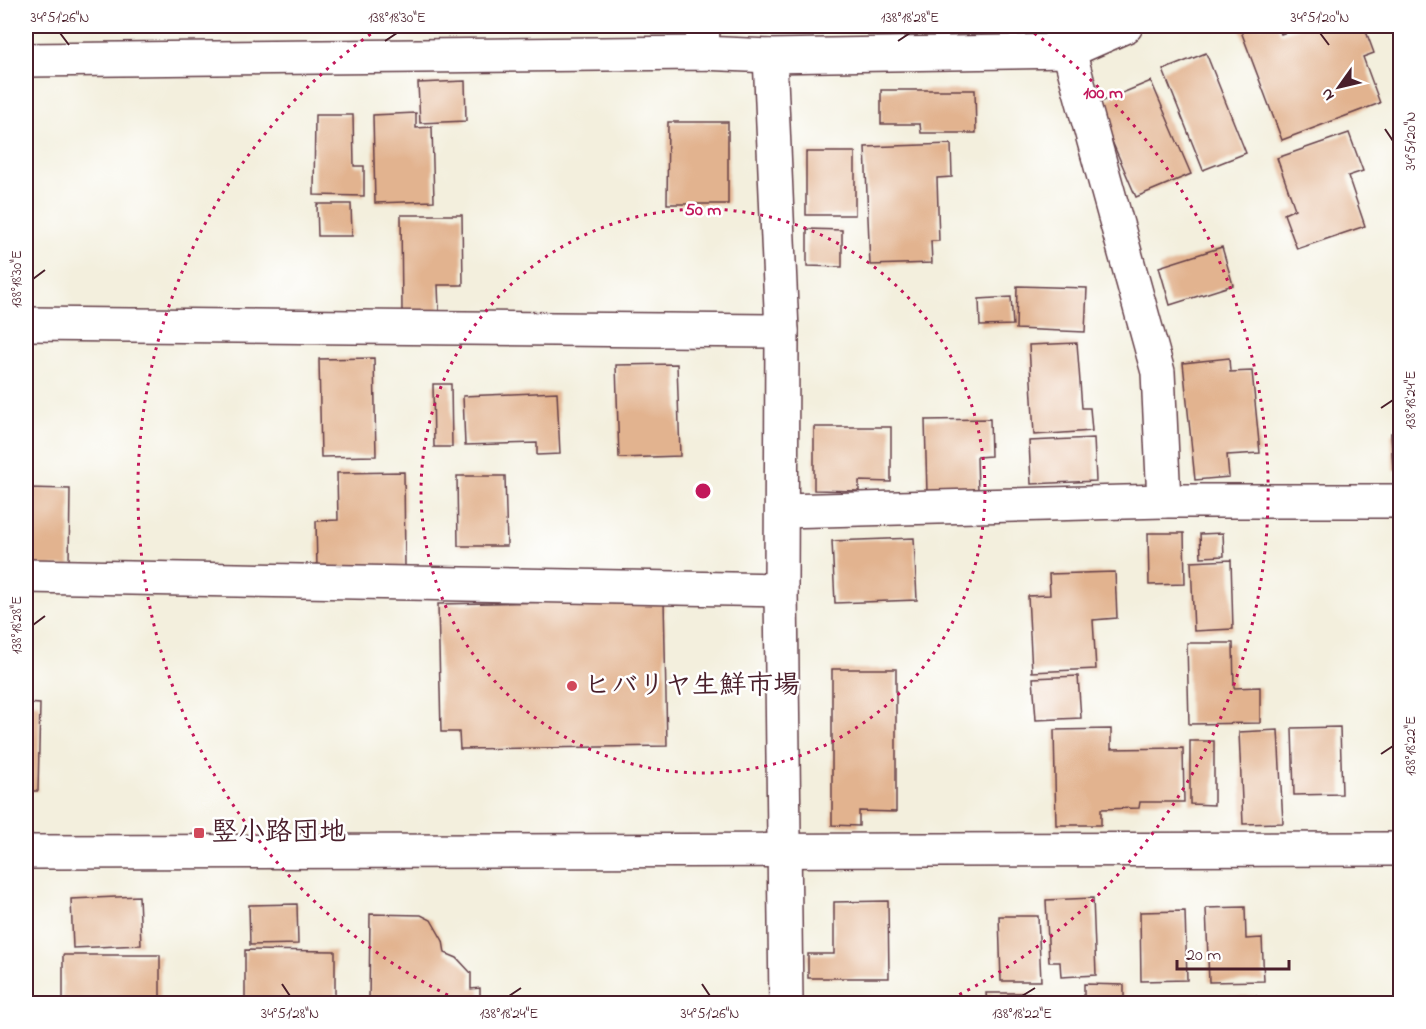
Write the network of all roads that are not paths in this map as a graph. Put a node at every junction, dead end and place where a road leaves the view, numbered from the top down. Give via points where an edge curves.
1 (1126, 26) edge
2 (1064, 38) edge
3 (703, 39) edge
4 (770, 56) junction
5 (26, 60) edge
6 (26, 324) edge
7 (782, 331) junction
8 (1164, 501) junction
9 (1401, 501) edge
10 (782, 511) junction
11 (26, 576) edge
12 (781, 590) junction
13 (1401, 849) edge
14 (785, 851) junction
15 (26, 852) edge
16 (786, 1004) edge

1 - 2 street
2 - 4 street
2 - 8 street via 1158,372
3 - 4 street
3 - 5 street
4 - 7 street
6 - 7 street
7 - 10 street
8 - 9 street
8 - 10 street
10 - 12 street
11 - 12 street
12 - 14 street
13 - 14 street
14 - 15 street
14 - 16 street

